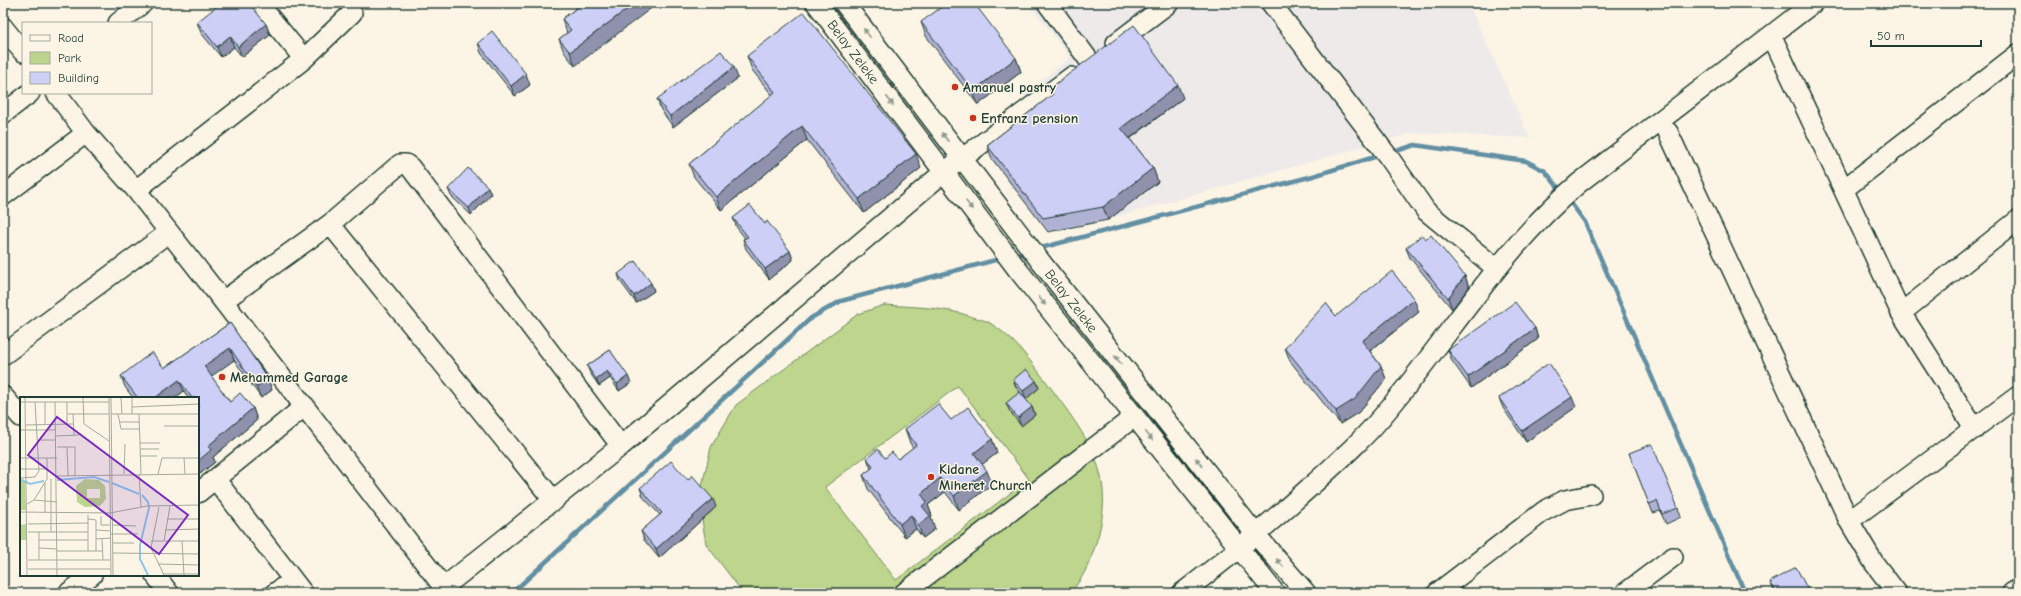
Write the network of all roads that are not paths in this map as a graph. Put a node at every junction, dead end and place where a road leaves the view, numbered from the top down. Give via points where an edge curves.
1 (144, 3) edge
2 (258, 3) edge
3 (816, 3) edge
4 (844, 3) edge
5 (1047, 3) edge
6 (1169, 3) edge
7 (1271, 3) edge
8 (1813, 3) edge
9 (352, 13) dead end
10 (119, 22) edge
11 (3, 27) edge
12 (1776, 45) dead end
13 (22, 51) edge
14 (2018, 54) edge
15 (304, 59) junction
16 (1091, 63) junction
17 (29, 94) edge
18 (57, 94) edge
19 (3, 114) edge
20 (1668, 132) dead end
21 (86, 133) junction
22 (962, 158) junction
23 (944, 172) junction
24 (1844, 189) junction
25 (136, 190) junction
26 (3, 196) edge
27 (2018, 220) edge
28 (330, 224) junction
29 (168, 233) junction
30 (1497, 269) junction
31 (223, 301) junction
32 (1901, 313) junction
33 (3, 355) edge
34 (3, 396) edge
35 (2018, 396) edge
36 (305, 406) junction
37 (20, 416) edge
38 (1134, 417) junction
39 (1975, 429) junction
40 (621, 446) junction
41 (216, 480) junction
42 (199, 493) edge
43 (1591, 496) dead end
44 (554, 501) junction
45 (1849, 521) junction
46 (1257, 536) junction
47 (1240, 550) junction
48 (1673, 557) dead end
49 (91, 576) edge
50 (156, 576) edge
51 (298, 586) edge
52 (2018, 589) edge
53 (446, 590) edge
54 (68, 593) edge
55 (169, 593) edge
56 (275, 593) edge
57 (904, 593) edge
58 (1182, 593) edge
59 (1275, 593) edge
60 (1306, 593) edge
61 (1437, 593) edge
62 (1625, 593) edge
63 (1897, 593) edge
64 (2012, 593) edge

1 - 10 street
2 - 15 street
3 -> 23 street, Belay Zeleke
22 -> 4 street, Belay Zeleke
5 - 16 street
6 - 16 street
7 - 30 street via 1385,151 1426,211
8 - 30 street via 1579,182 1551,206
9 - 15 street
11 - 13 street
12 - 24 street
14 - 24 street
15 - 25 street
16 - 22 street
17 - 19 street
18 - 21 street
20 - 45 street
21 - 25 street
21 - 26 street
22 - 23 street
46 -> 22 street, Belay Zeleke
23 -> 38 street, Belay Zeleke
23 - 40 street
24 - 32 street
25 - 29 street
27 - 32 street
28 - 31 street
28 - 40 street via 400,164 410,167
28 - 44 street
29 - 31 street
29 - 33 street
30 - 46 street via 1391,406 1364,436
31 - 36 street
32 - 39 street
34 - 37 street
35 - 39 street
36 - 41 street
36 - 53 street
38 -> 47 street, Belay Zeleke
38 - 57 street
39 - 45 street
40 - 44 street
41 - 42 street
41 - 51 street
43 - 61 street via 1565,500 1544,511
44 - 53 street
45 - 63 street via 1874,563
46 - 47 street
60 -> 46 street, Belay Zeleke
47 - 58 street
47 - 59 street, Belay Zeleke
48 - 62 street
49 - 54 street
50 - 55 street
51 - 56 street
52 - 64 street

